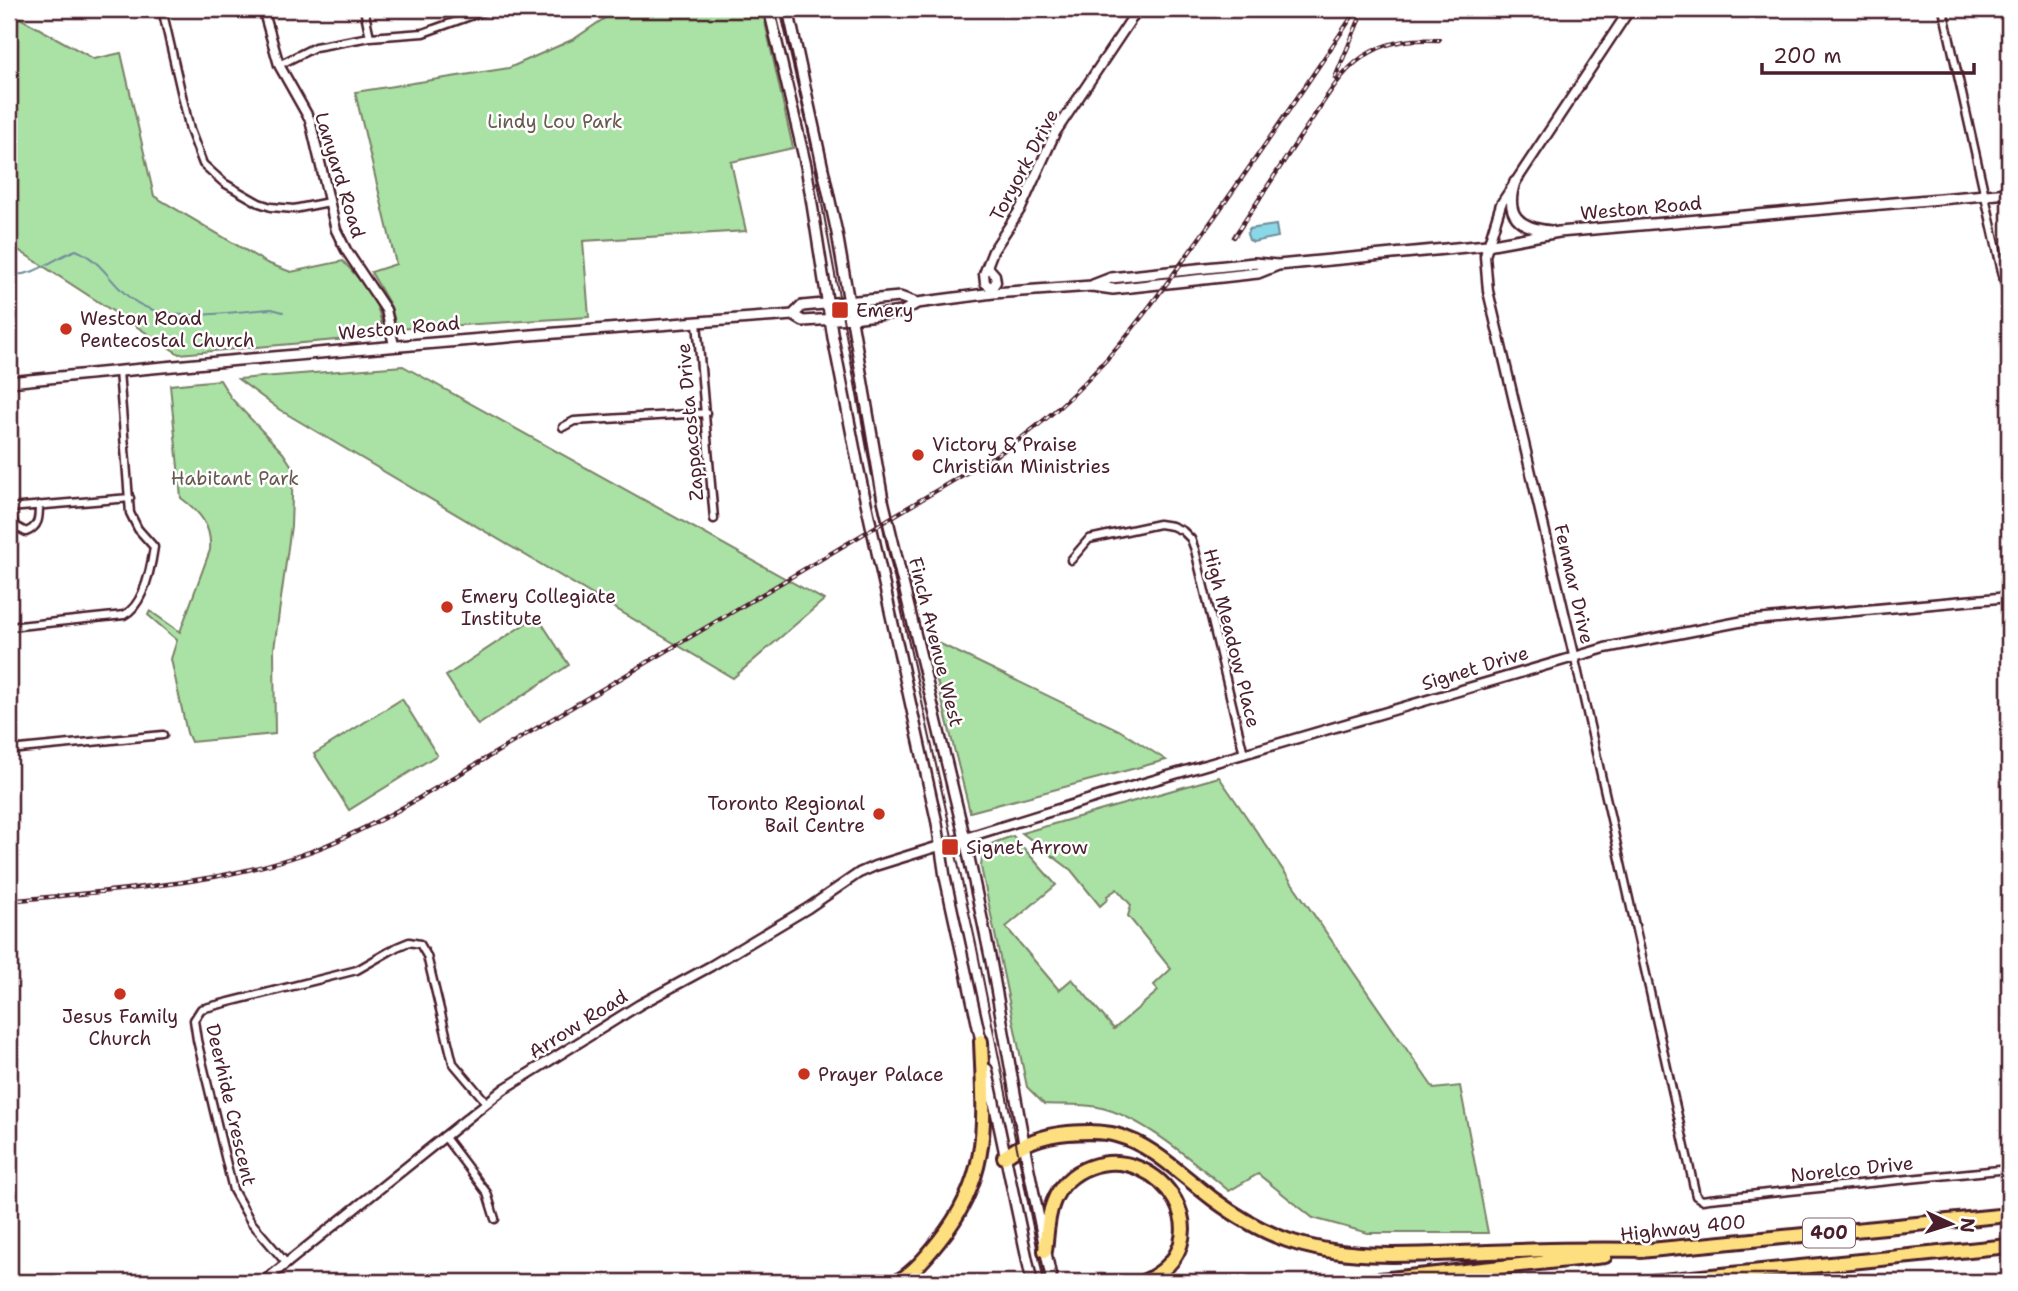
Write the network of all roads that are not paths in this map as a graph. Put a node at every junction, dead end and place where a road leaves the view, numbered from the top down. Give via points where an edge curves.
1 (162, 9) edge
2 (263, 9) edge
3 (363, 9) edge
4 (490, 9) edge
5 (769, 9) edge
6 (788, 9) edge
7 (1139, 9) edge
8 (1630, 9) edge
9 (1943, 9) edge
10 (370, 37) junction
11 (279, 65) junction
12 (1515, 182) junction
13 (2009, 193) edge
14 (1984, 195) junction
15 (329, 202) junction
16 (1559, 232) junction
17 (1487, 245) junction
18 (992, 291) junction
19 (850, 303) junction
20 (917, 303) junction
21 (2009, 303) edge
22 (830, 305) junction
23 (793, 315) junction
24 (852, 318) junction
25 (831, 319) junction
26 (697, 322) junction
27 (394, 345) junction
28 (119, 371) junction
29 (9, 382) edge
30 (706, 413) junction
31 (563, 427) dead end
32 (130, 498) junction
33 (39, 505) junction
34 (9, 508) edge
35 (715, 519) dead end
36 (1071, 560) dead end
37 (2009, 597) edge
38 (9, 627) edge
39 (1574, 656) junction
40 (163, 735) dead end
41 (9, 750) edge
42 (1244, 754) junction
43 (965, 839) junction
44 (941, 847) junction
45 (981, 1041) junction
46 (486, 1102) junction
47 (444, 1136) junction
48 (1025, 1146) junction
49 (1004, 1157) junction
50 (2009, 1169) edge
51 (1699, 1199) joint
52 (2009, 1215) edge
53 (495, 1219) dead end
54 (2009, 1246) edge
55 (1648, 1250) junction
56 (1045, 1251) junction
57 (287, 1264) junction
58 (1676, 1281) edge
59 (263, 1282) edge
60 (897, 1282) edge
61 (1032, 1282) edge
62 (1052, 1282) edge
63 (1143, 1282) edge
64 (1361, 1282) edge
65 (1652, 1282) edge

1 - 15 street via 190,130 203,164 224,183 271,207 294,209
2 - 11 street, Lanyard Road
3 - 10 street
4 - 10 street via 430,31
5 - 22 main road, Finch Avenue West via 799,129
6 - 19 main road, Finch Avenue West
7 - 18 street, Toryork Drive via 1055,133 1021,208 993,251 988,267 995,275
8 - 12 street, Fenmar Drive
9 - 14 street
10 - 11 street via 315,47
11 - 15 street, Lanyard Road via 310,120
12 - 16 main road via 1510,204 1515,216 1531,229
12 - 17 street, Fenmar Drive via 1501,204
13 - 14 main road, Weston Road
14 - 16 main road, Weston Road
14 - 21 street
15 - 27 street, Lanyard Road via 346,250 386,310
16 - 17 main road, Weston Road
17 - 18 main road, Weston Road via 1278,265 1258,273 1113,289
17 - 39 street, Fenmar Drive via 1488,291
18 - 20 main road, Weston Road
19 - 20 main road, Weston Road via 900,297
19 - 22 main road, Weston Road
19 - 24 main road, Finch Avenue West
20 - 24 main road, Weston Road via 902,312
22 - 23 main road, Weston Road via 802,306
22 - 25 main road, Finch Avenue West
23 - 25 main road, Weston Road via 803,321
23 - 26 main road, Weston Road
24 - 25 main road, Weston Road
24 - 43 main road, Finch Avenue West via 883,500
25 - 44 main road, Finch Avenue West via 859,471
26 - 27 main road, Weston Road
26 - 30 street, Zappacosta Drive
27 - 28 main road, Weston Road
28 - 29 main road, Weston Road
28 - 32 street
30 - 31 street via 574,421
30 - 35 street, Zappacosta Drive
32 - 33 street
32 - 38 street via 134,522 154,547 131,612
33 - 34 street
33 - 34 street via 39,521 26,532 15,526
36 - 42 street, High Meadow Place via 1089,539 1159,524 1178,527 1189,537
37 - 39 street, Signet Drive via 1744,621
39 - 42 street, Signet Drive
39 - 51 street, Fenmar Drive via 1690,1178
40 - 41 street
42 - 43 street, Signet Drive
43 - 44 street, Arrow Road
43 - 48 main road, Finch Avenue West
44 - 45 main road, Finch Avenue West
44 - 46 street, Arrow Road via 859,873
45 - 49 main road, Finch Avenue West
45 - 60 highway via 984,1134 970,1193 934,1248
46 - 47 street, Arrow Road
46 - 57 street, Deerhide Crescent via 453,1063 427,956 415,942 357,970 201,1009 194,1020 197,1040 233,1190 251,1222
47 - 53 street via 487,1193
47 - 57 street, Arrow Road
48 - 49 highway
48 - 55 highway via 1060,1134 1115,1135 1148,1149 1255,1227 1332,1252 1417,1255
48 - 56 main road, Finch Avenue West
49 - 61 main road, Finch Avenue West
50 - 51 street, Norelco Drive
52 - 55 highway, Highway 400 / 400
54 - 58 highway, 400
55 - 64 highway, Highway 400 / 400
56 - 62 main road, Finch Avenue West
56 - 63 highway via 1052,1204 1072,1176 1095,1165 1134,1167 1167,1188 1183,1220 1177,1255 1166,1269
57 - 59 street, Arrow Road
58 - 65 highway, 400

